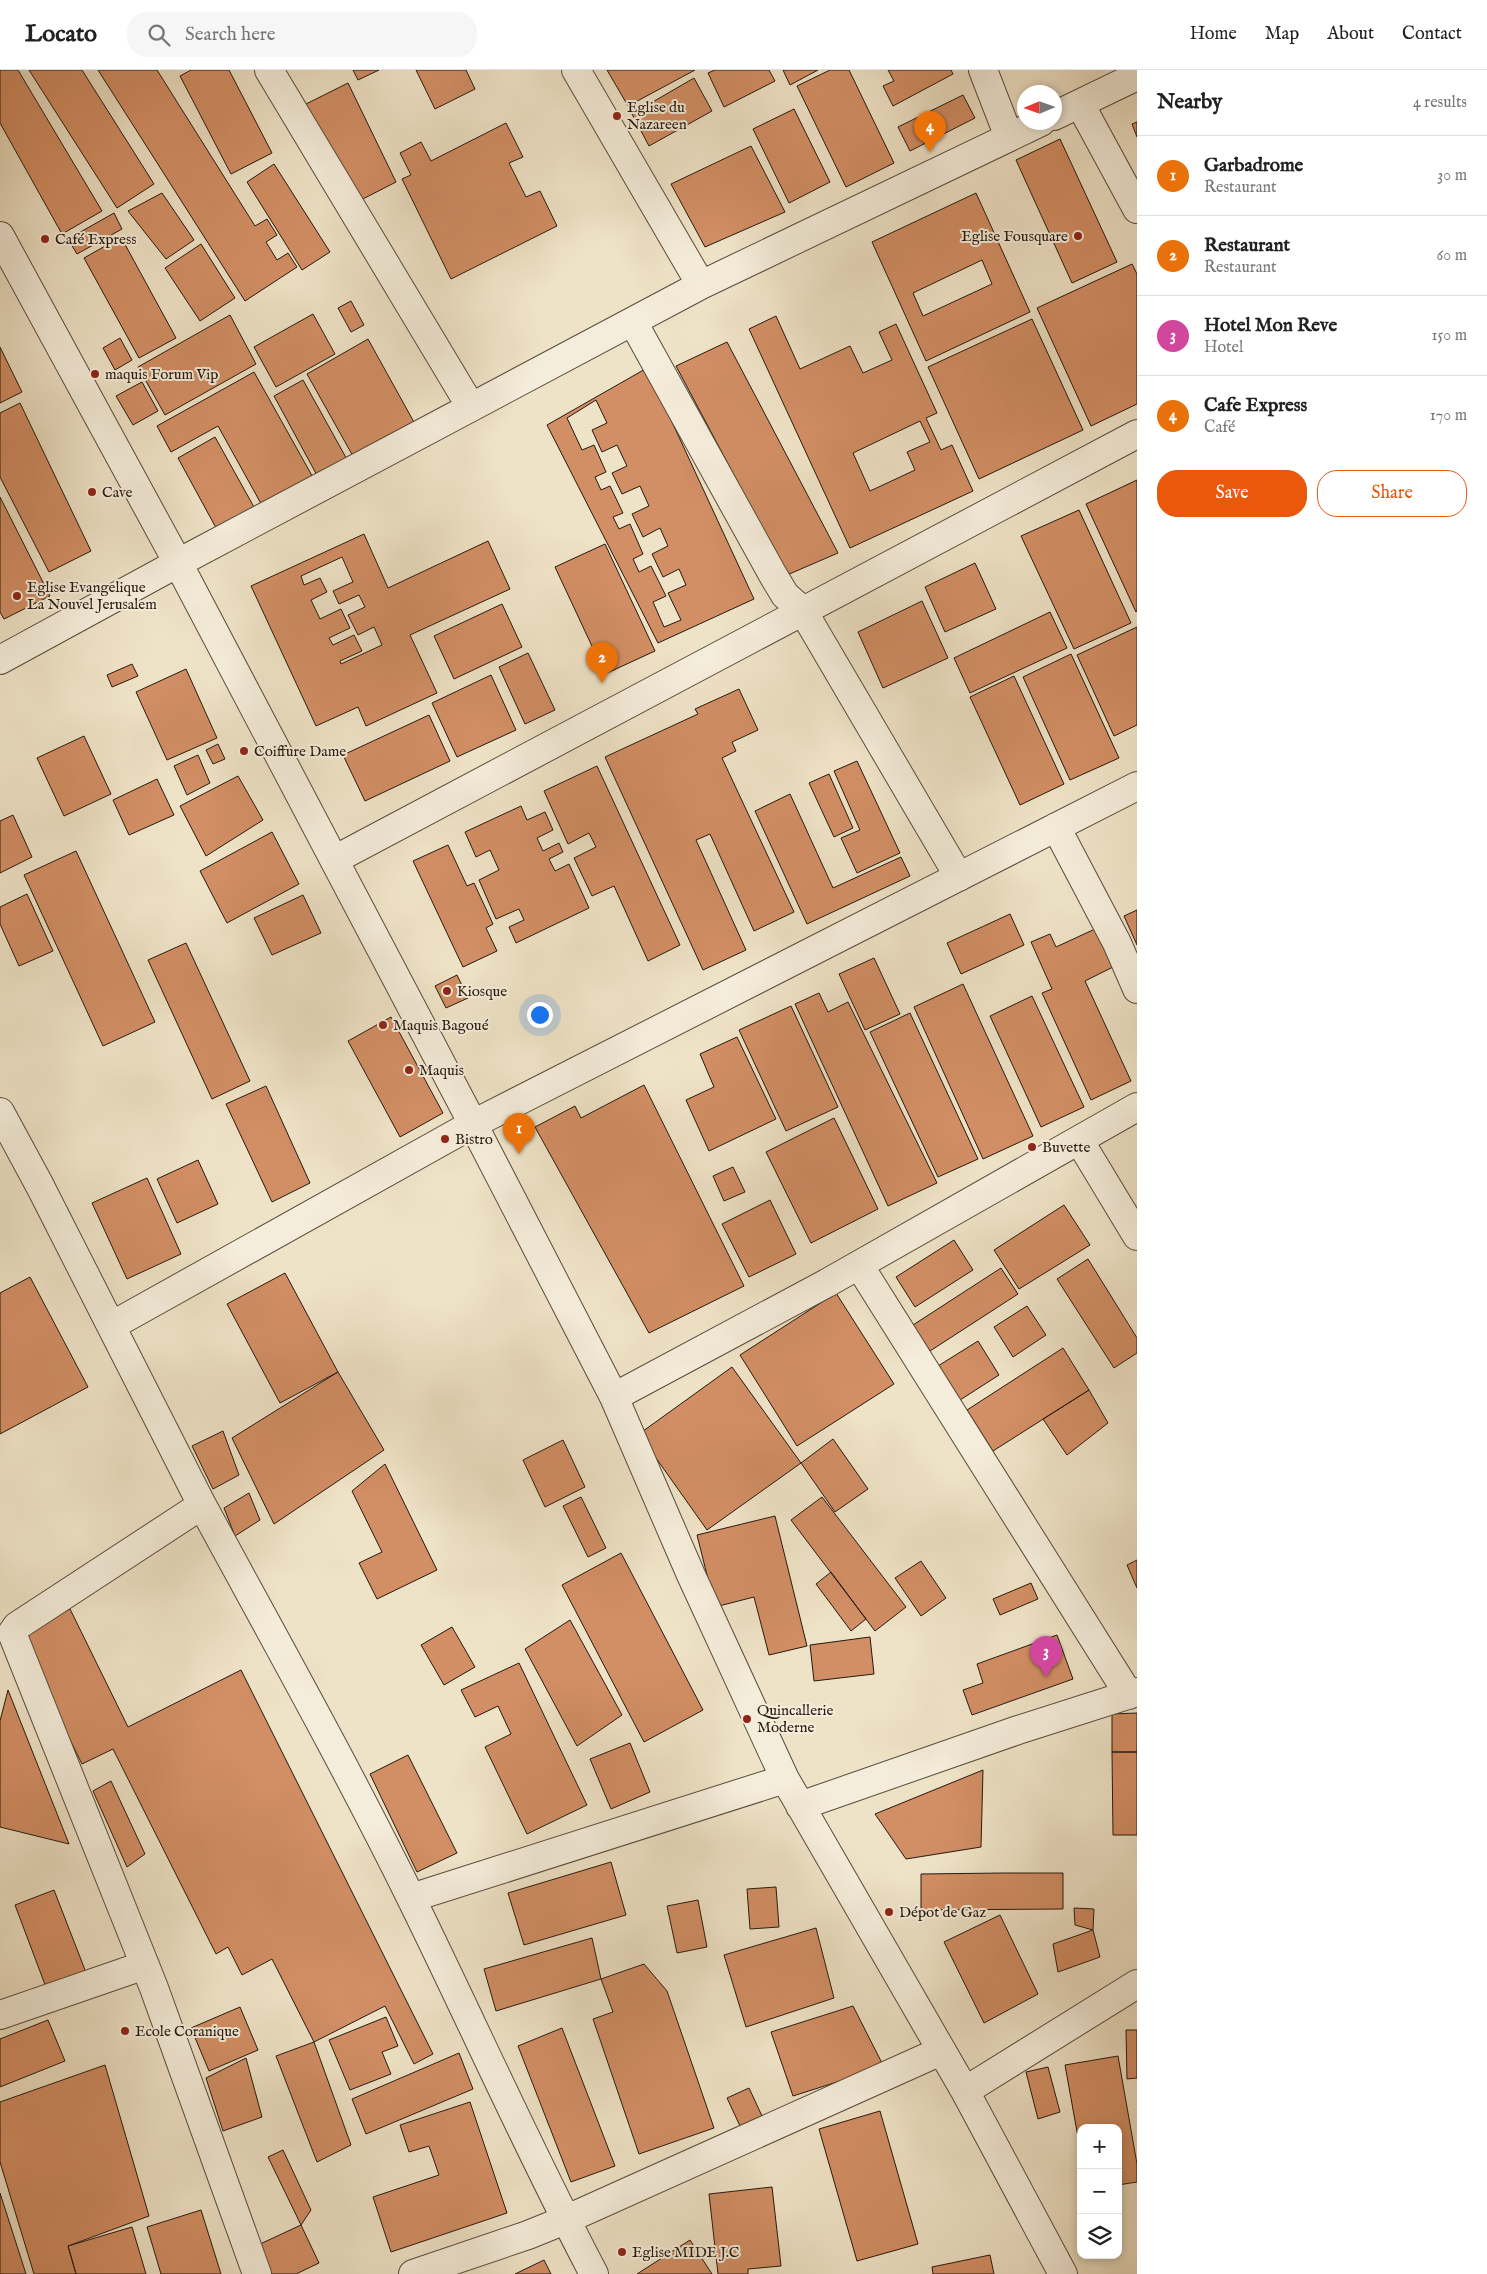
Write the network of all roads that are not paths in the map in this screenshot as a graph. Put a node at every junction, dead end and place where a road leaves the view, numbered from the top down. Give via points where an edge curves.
1 (269, 70) edge
2 (576, 70) edge
3 (983, 70) edge
4 (1137, 76) edge
5 (1080, 104) junction
6 (1062, 112) edge
7 (1024, 130) edge
8 (1009, 137) junction
9 (1137, 209) edge
10 (0, 236) edge
11 (701, 285) junction
12 (633, 322) junction
13 (471, 407) junction
14 (1137, 434) edge
15 (178, 564) junction
16 (803, 611) junction
17 (0, 660) edge
18 (1137, 786) edge
19 (1056, 827) junction
20 (334, 860) junction
21 (960, 877) junction
22 (1137, 990) edge
23 (1137, 1107) edge
24 (0, 1112) edge
25 (473, 1124) junction
26 (1079, 1140) junction
27 (1137, 1236) edge
28 (859, 1265) junction
29 (111, 1326) junction
30 (614, 1397) junction
31 (202, 1505) junction
32 (1133, 1694) edge
33 (785, 1779) junction
34 (800, 1806) junction
35 (411, 1898) junction
36 (145, 1965) junction
37 (1137, 1984) edge
38 (0, 2014) edge
39 (942, 2051) junction
40 (965, 2090) junction
41 (565, 2220) junction
42 (257, 2274) edge
43 (413, 2274) edge
44 (594, 2274) edge
45 (1063, 2274) edge

1 - 13 street
2 - 11 street
3 - 8 street
4 - 5 street
5 - 6 street
5 - 9 street
7 - 8 street
8 - 11 street
10 - 15 street
11 - 12 street
12 - 13 street
12 - 16 street via 785,595
13 - 15 street
14 - 16 street
15 - 17 street
15 - 20 street
16 - 20 street
16 - 21 street
18 - 19 street
19 - 21 street
19 - 22 street via 1117,943
20 - 25 street
21 - 25 street
23 - 26 street
24 - 29 street
25 - 29 street
25 - 30 street
26 - 27 street
26 - 28 street
28 - 30 street
28 - 32 street
29 - 31 street
30 - 33 street
31 - 35 street
31 - 36 street via 17,1626 12,1633
32 - 34 street via 1018,1730
33 - 34 street
33 - 35 street
34 - 39 street
35 - 41 street
36 - 38 street
36 - 42 street
37 - 40 street
39 - 40 street
39 - 41 street
40 - 45 street
41 - 43 street
41 - 44 street

